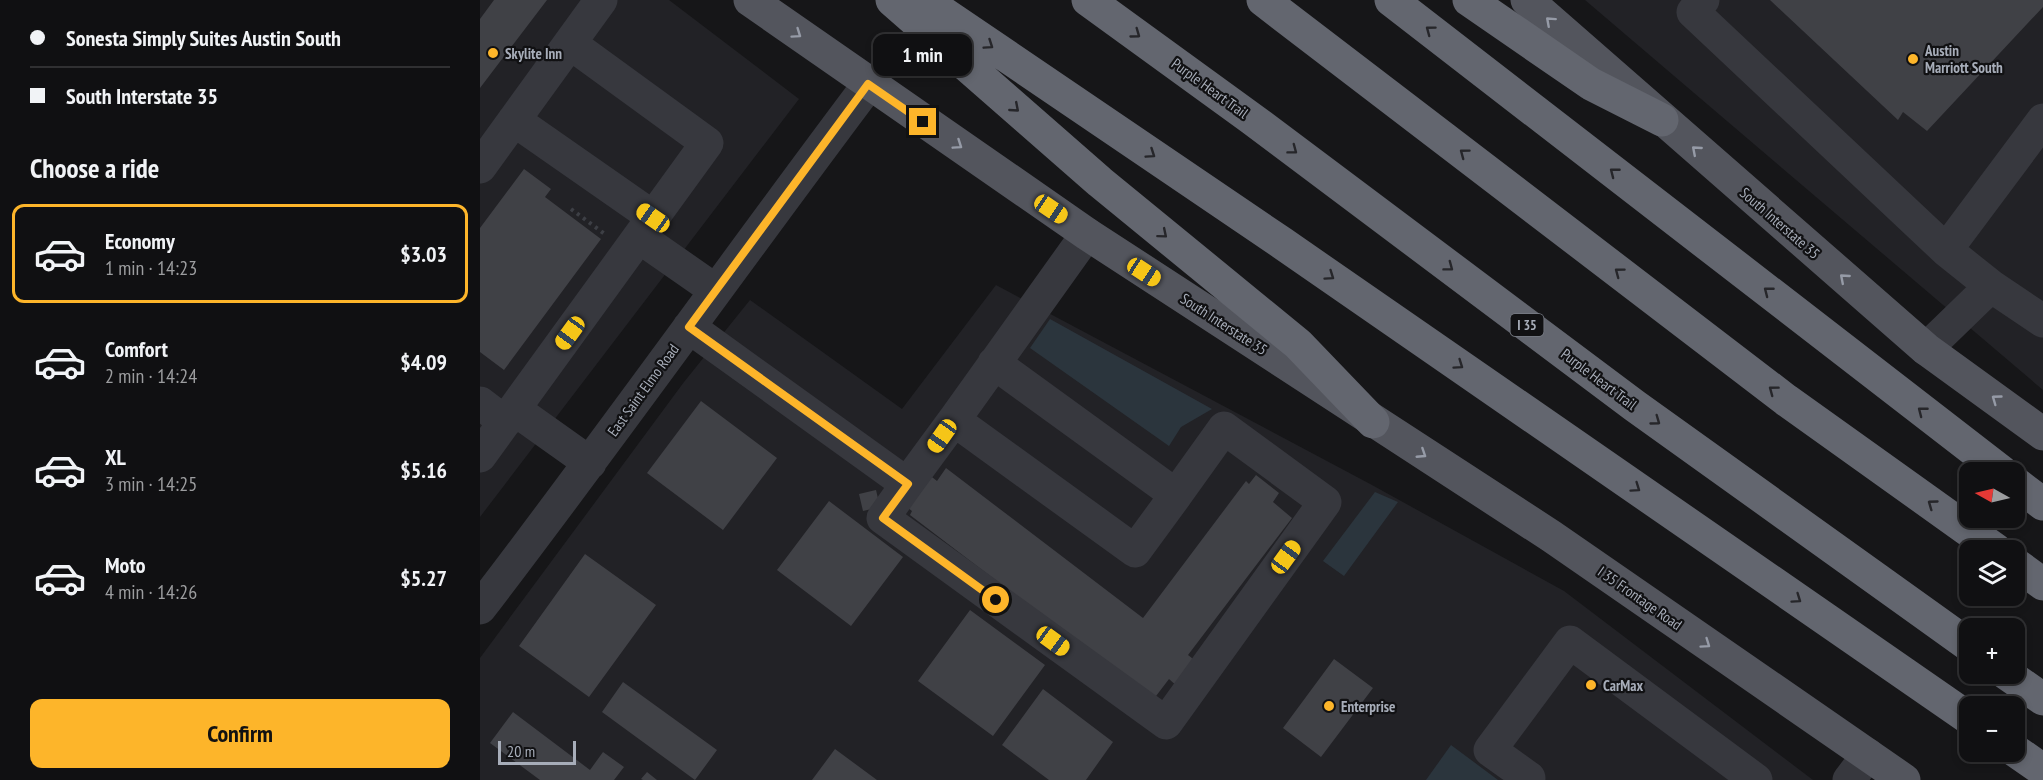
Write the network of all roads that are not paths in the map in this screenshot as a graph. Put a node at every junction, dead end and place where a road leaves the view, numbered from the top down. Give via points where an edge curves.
1 (601, 0) edge
2 (750, 0) edge
3 (892, 0) edge
4 (924, 0) edge
5 (1088, 0) edge
6 (1263, 0) edge
7 (1391, 0) edge
8 (1469, 0) edge
9 (1527, 0) edge
10 (1703, 0) edge
11 (571, 44) junction
12 (868, 84) junction
13 (514, 120) junction
14 (1662, 120) junction
15 (2043, 120) edge
16 (480, 167) edge
17 (646, 227) junction
18 (1087, 234) junction
19 (1946, 250) junction
20 (1991, 286) junction
21 (715, 290) junction
22 (2040, 312) edge
23 (689, 327) junction
24 (1926, 349) junction
25 (994, 363) junction
26 (500, 411) edge
27 (954, 420) junction
28 (1373, 422) junction
29 (2043, 434) edge
30 (480, 456) edge
31 (1989, 462) edge
32 (590, 463) junction
33 (908, 484) junction
34 (2025, 490) edge
35 (1176, 495) junction
36 (2043, 504) edge
37 (1982, 540) edge
38 (2025, 571) edge
39 (2043, 584) edge
40 (480, 608) edge
41 (1959, 638) edge
42 (2021, 684) edge
43 (2043, 699) edge
44 (1959, 711) edge
45 (2025, 758) edge
46 (1859, 768) edge
47 (2043, 770) edge
48 (1527, 780) edge
49 (1756, 780) edge
50 (1904, 780) edge

1 - 11 street
2 -> 12 main road, South Interstate 35
3 -> 28 highway via 1100,182 1298,344
4 -> 44 highway
5 -> 41 highway, Purple Heart Trail / I 35 via 1635,406
37 -> 6 highway via 1786,400
31 -> 7 highway
8 - 14 highway via 1591,84
14 -> 9 main road, South Interstate 35
10 - 19 street via 1693,12
11 - 13 street
11 - 17 street via 707,144
12 -> 18 main road, South Interstate 35
12 - 21 street, East Saint Elmo Road
13 - 16 street
13 - 17 street
24 -> 14 main road, South Interstate 35
15 - 19 street
17 - 21 street
17 - 26 street
18 - 25 street
18 - 28 main road, South Interstate 35
19 - 20 street
20 - 22 street
20 - 24 street
21 - 23 street, East Saint Elmo Road
23 - 32 street, East Saint Elmo Road
23 - 33 street
29 -> 24 main road, South Interstate 35
25 - 27 street
25 - 35 street
26 - 30 street
26 - 32 street
27 - 33 street
27 - 35 street via 1136,551
28 -> 46 main road, I 35 Frontage Road via 1551,536
32 - 40 street, East Saint Elmo Road
33 - 35 street via 883,518 1166,723 1325,502 1224,428
34 - 36 highway
38 - 39 highway
42 - 43 highway
45 - 47 highway
46 - 50 main road, I 35 Frontage Road
48 - 49 street via 1490,750 1570,642

